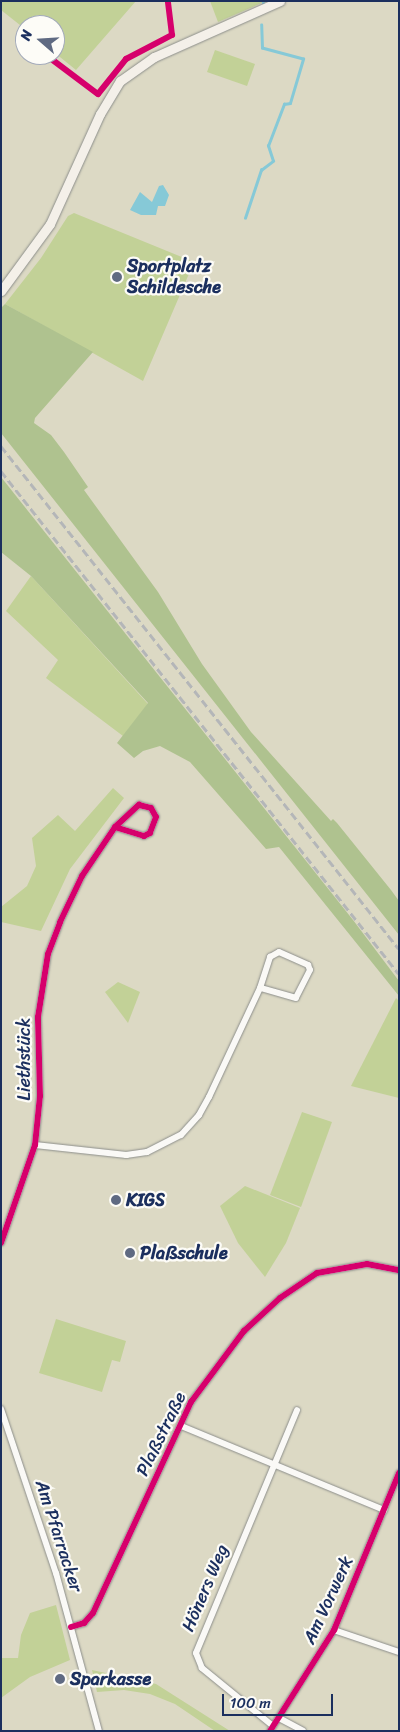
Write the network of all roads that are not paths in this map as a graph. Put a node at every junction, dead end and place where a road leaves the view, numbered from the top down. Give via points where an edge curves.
1 (280, 1) edge
2 (1, 291) edge
3 (116, 827) junction
4 (260, 988) junction
5 (35, 1145) junction
6 (1, 1243) edge
7 (399, 1270) edge
8 (1, 1409) edge
9 (297, 1410) dead end
10 (181, 1426) junction
11 (274, 1464) junction
12 (399, 1473) edge
13 (384, 1510) junction
14 (71, 1627) junction
15 (334, 1630) junction
16 (399, 1652) edge
17 (279, 1718) junction
18 (271, 1728) edge
19 (99, 1731) edge
20 (303, 1731) edge

1 - 2 main road via 154,57 120,81 100,114 50,224
3 - 3 street, Liethstück via 139,805 151,808 156,817 150,833 144,836
3 - 5 street, Liethstück via 78,883 48,954 38,1017 40,1096
4 - 4 street via 274,954 279,952 308,965 310,970 296,998
4 - 5 street via 209,1097 182,1135 147,1152 126,1155
5 - 6 street, Liethstück
7 - 10 street, Plaßstraße via 378,1265 348,1265 304,1280 267,1309 222,1356 191,1402
8 - 14 street, Am Pfarracker
9 - 11 street, Höners Weg
10 - 11 street
10 - 14 street, Plaßstraße via 93,1613 84,1623
11 - 13 street
11 - 18 street, Höners Weg via 196,1653 202,1668
12 - 13 street, Am Vorwerk
13 - 15 street, Am Vorwerk
14 - 19 street, Am Pfarracker
15 - 16 street
15 - 17 street, Am Vorwerk
17 - 18 street, Am Vorwerk
17 - 20 street

